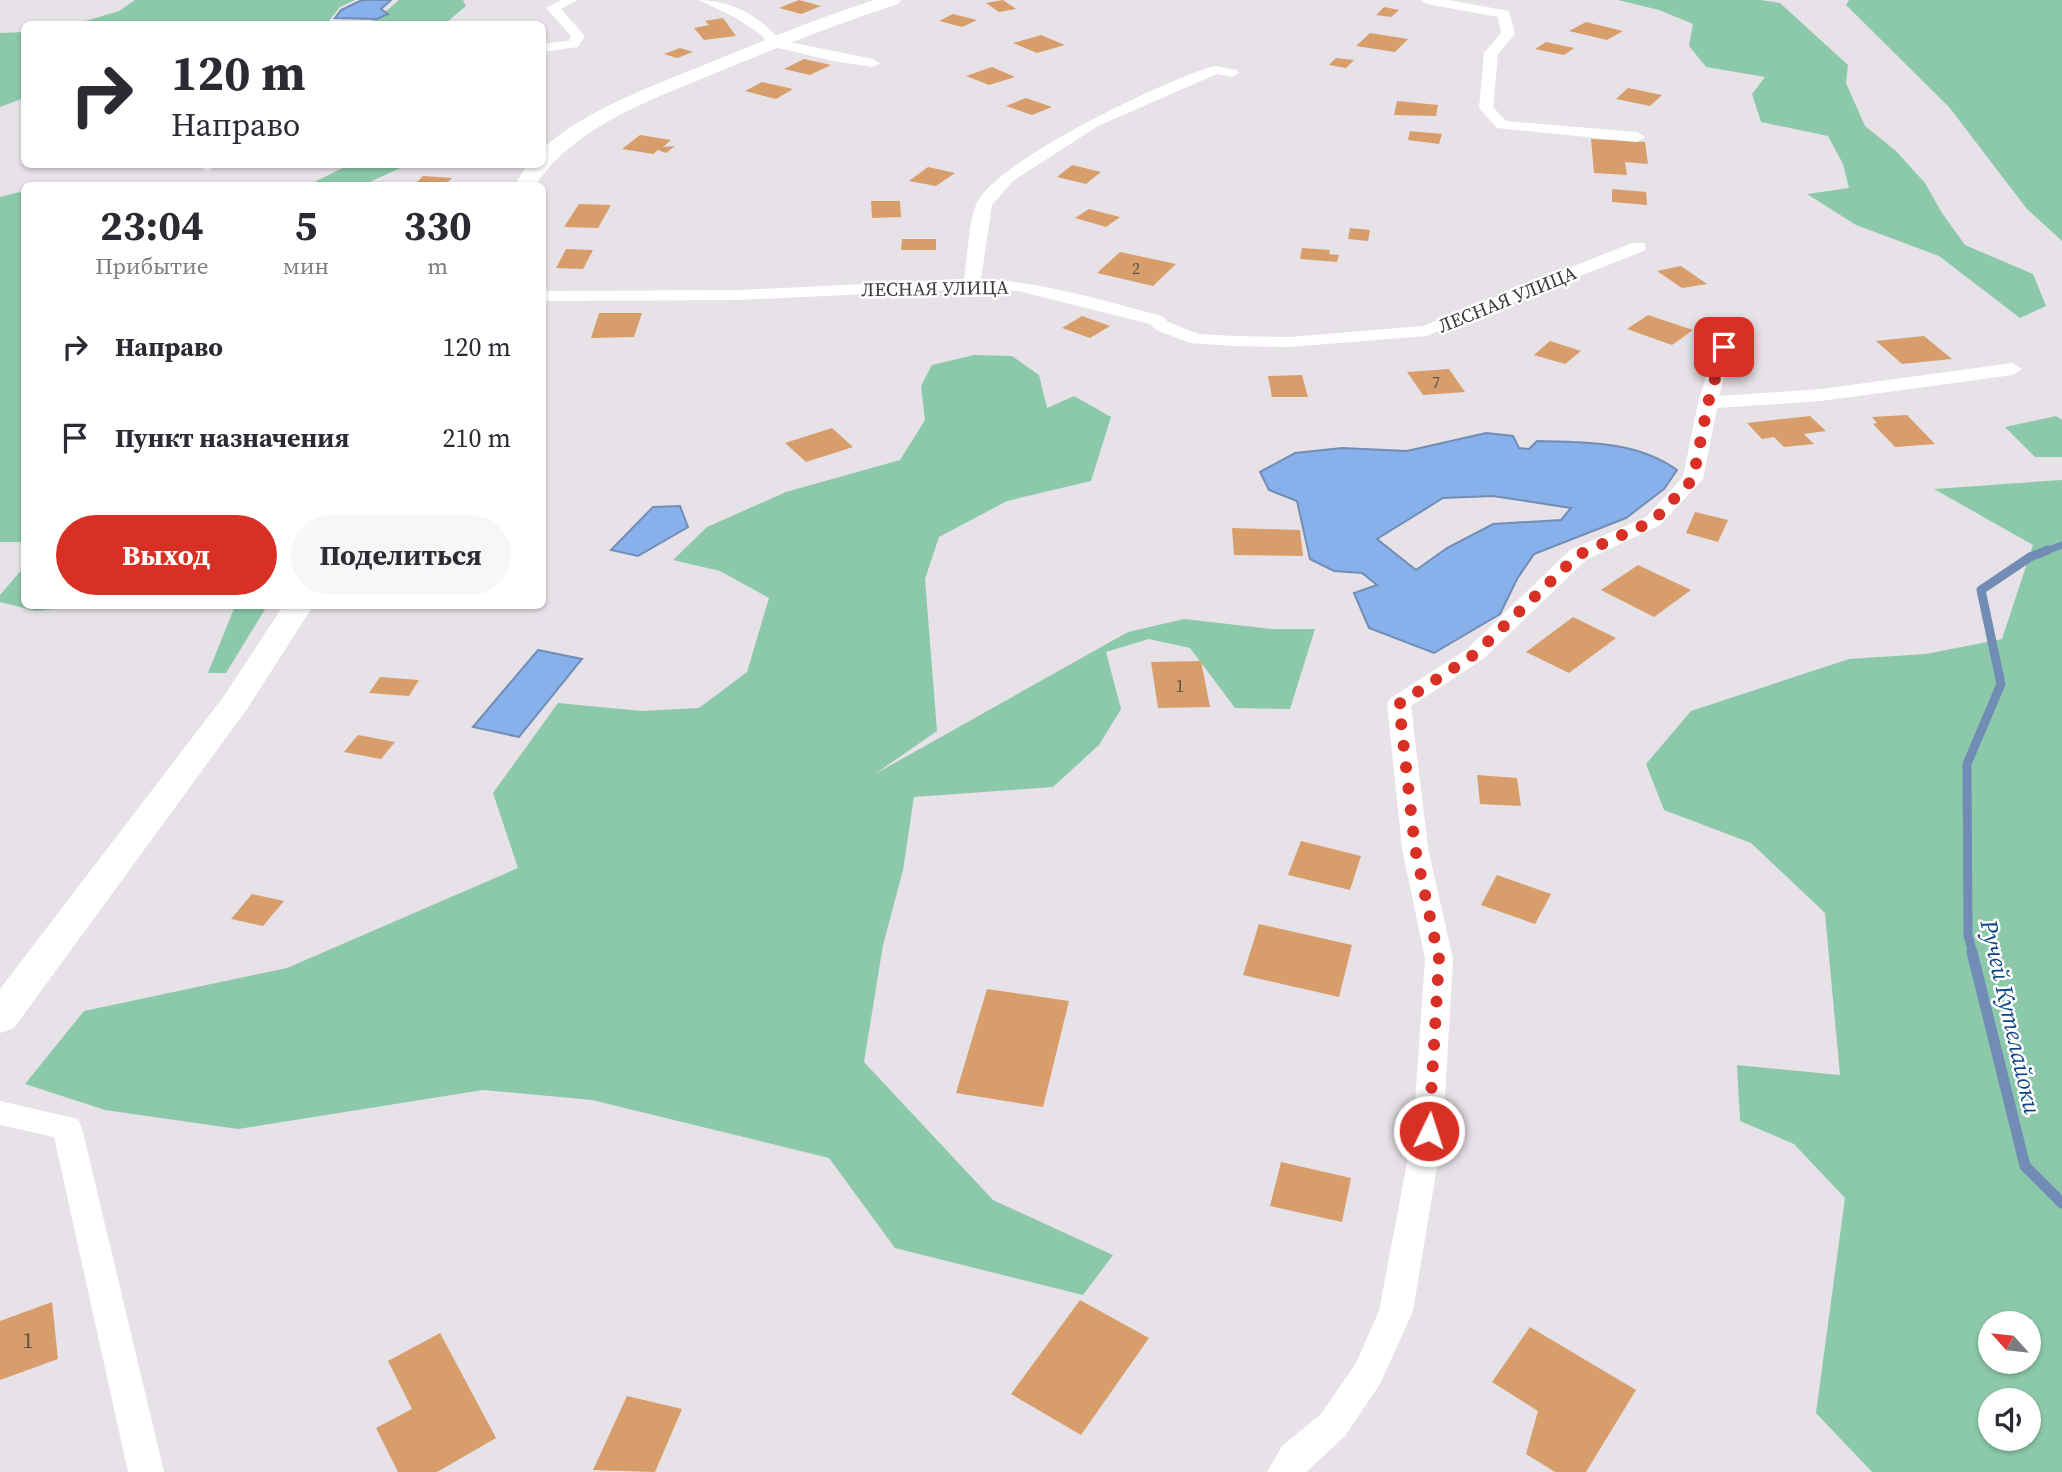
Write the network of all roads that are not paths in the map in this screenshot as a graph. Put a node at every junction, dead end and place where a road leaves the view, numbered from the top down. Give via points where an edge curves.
1 (572, 0) edge
2 (705, 0) edge
3 (892, 0) edge
4 (1427, 0) edge
5 (775, 43) junction
6 (546, 47) edge
7 (873, 63) dead end
8 (1232, 73) dead end
9 (1637, 137) dead end
10 (546, 157) edge
11 (1638, 247) dead end
12 (972, 284) junction
13 (546, 296) edge
14 (1724, 347) dead end
15 (2012, 369) dead end
16 (1708, 403) junction
17 (296, 609) edge
18 (0, 1018) edge
19 (0, 1113) edge
20 (146, 1472) edge
21 (1285, 1472) edge

1 - 6 street via 553,8 578,36 573,44
2 - 5 street via 741,15
3 - 5 street
4 - 9 street via 1504,14 1508,34 1491,52 1486,108 1502,125
5 - 7 street
5 - 10 street via 596,121
8 - 12 street via 1215,71 1093,123 1007,178 984,204
11 - 12 street, ЛЕСНАЯ УЛИЦА via 1426,331 1290,342 1196,339 1156,320 1062,295 1018,286
12 - 13 street, ЛЕСНАЯ УЛИЦА via 740,295
14 - 16 street
15 - 16 street via 1821,396
16 - 21 street via 1693,479 1653,521 1578,555 1475,654 1399,704 1415,848 1439,959 1429,1131 1396,1311 1368,1373 1333,1425
17 - 18 street via 236,702
19 - 20 street via 67,1128

